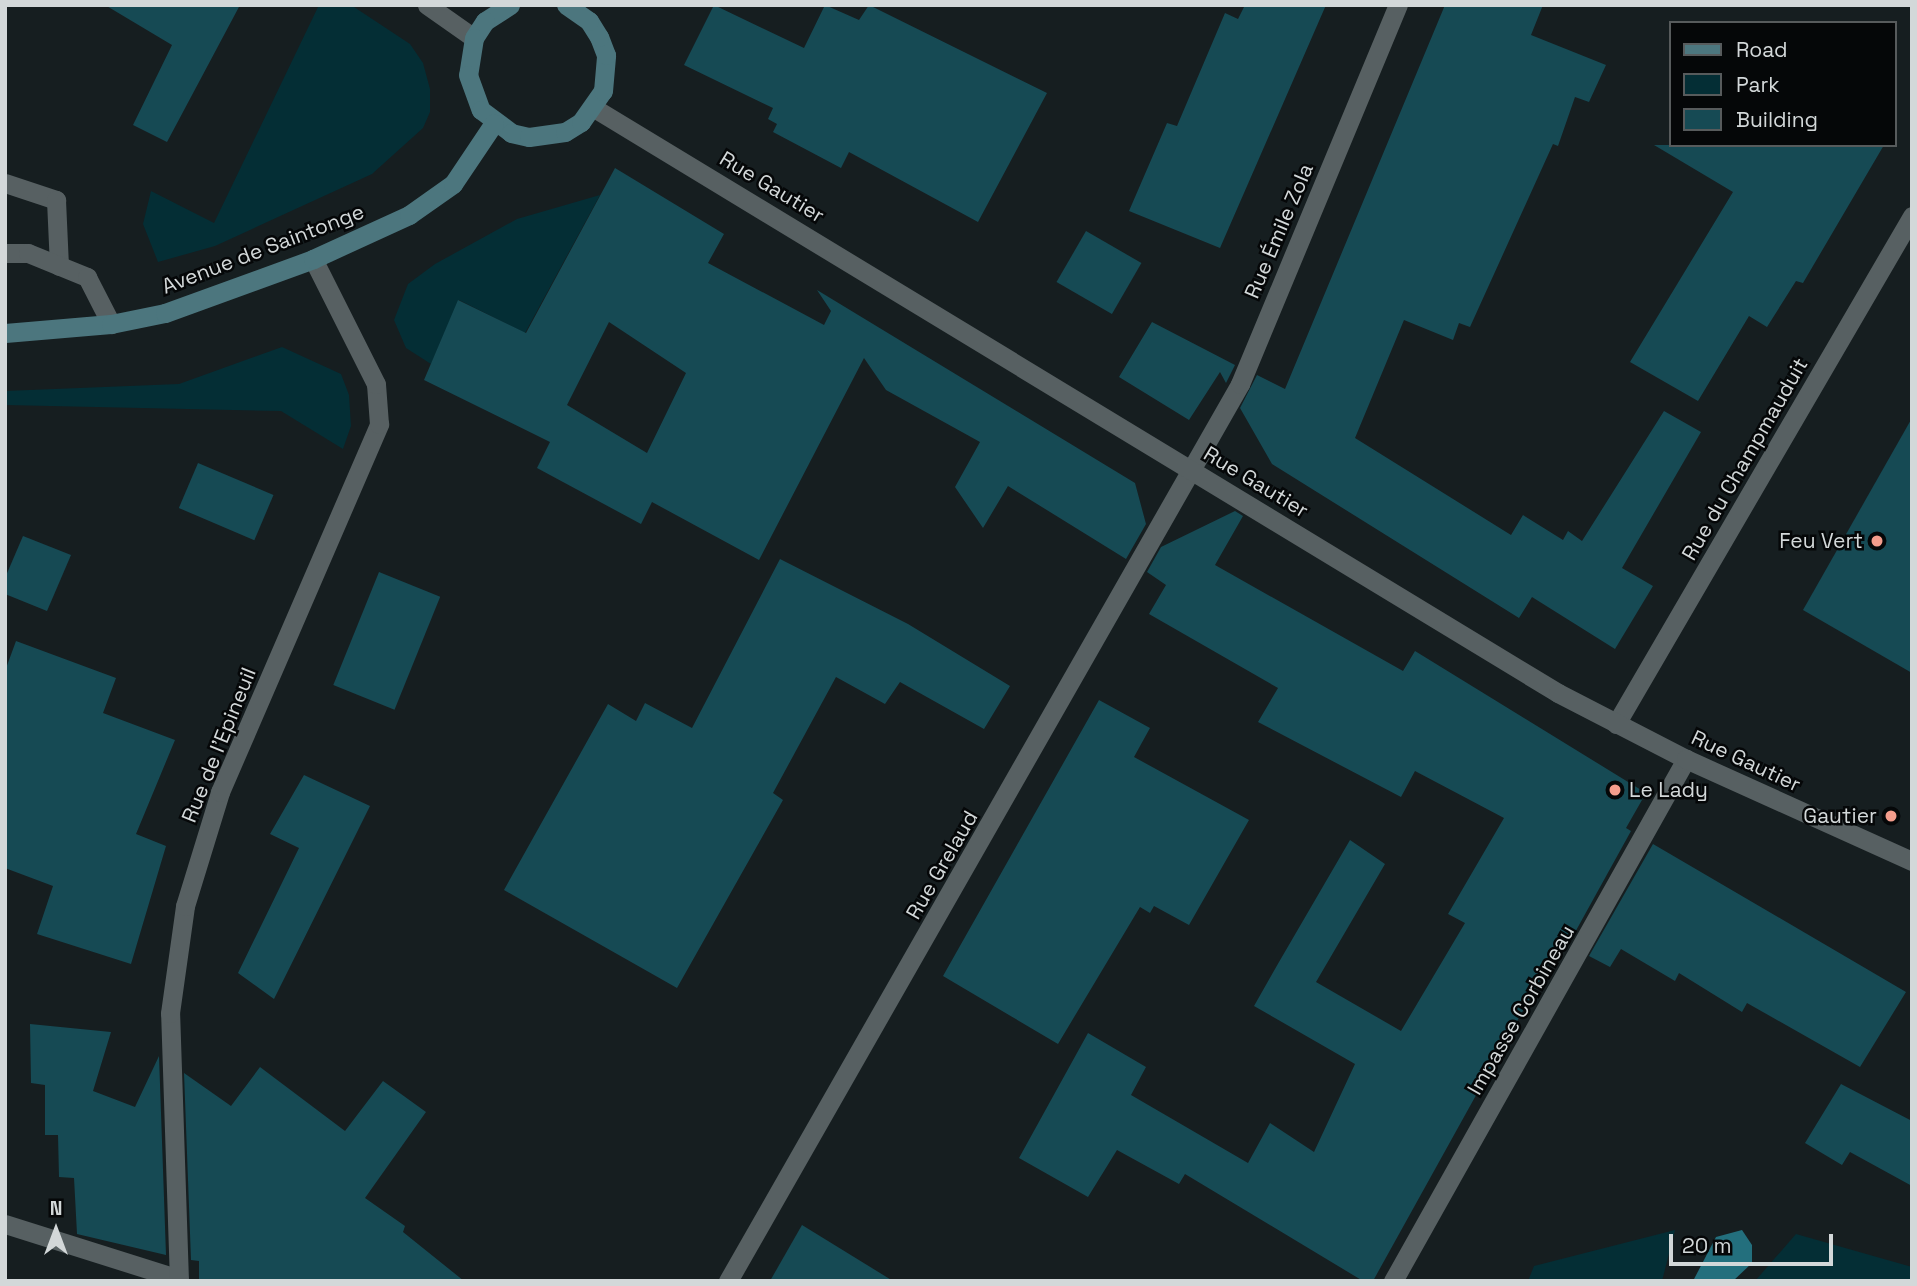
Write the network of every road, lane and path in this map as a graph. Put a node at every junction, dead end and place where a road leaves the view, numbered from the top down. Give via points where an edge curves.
1 (427, 5) edge
2 (510, 5) edge
3 (1398, 5) edge
4 (573, 7) edge
5 (474, 38) junction
6 (594, 108) junction
7 (494, 122) junction
8 (5, 183) edge
9 (1912, 216) edge
10 (5, 253) edge
11 (313, 258) junction
12 (59, 266) junction
13 (110, 324) junction
14 (5, 333) edge
15 (1193, 471) junction
16 (1616, 724) junction
17 (1686, 759) junction
18 (1912, 861) edge
19 (5, 1224) edge
20 (179, 1280) edge
21 (728, 1281) edge
22 (1393, 1281) edge

1 - 5 street
2 - 5 main road via 485,22
3 - 15 street, Rue Émile Zola via 1240,384
4 - 6 main road via 589,22 606,55 603,91
5 - 7 main road via 468,75 477,102
6 - 7 main road via 565,132 547,136 511,133
6 - 15 street, Rue Gautier
7 - 11 main road, Avenue de Saintonge via 453,184 409,215
8 - 12 street via 56,200
9 - 16 street, Rue du Champmauduit
10 - 12 street via 27,253
11 - 13 main road, Avenue de Saintonge via 165,313
11 - 20 street, Rue de l'Epineuil via 376,384 379,424 220,792 185,906 170,1013
12 - 13 street via 87,277
13 - 14 main road, Avenue de Saintonge
15 - 16 street, Rue Gautier
15 - 21 street, Rue Grelaud
16 - 17 street, Rue Gautier
17 - 18 street, Rue Gautier
17 - 22 street, Impasse Corbineau
19 - 20 street

